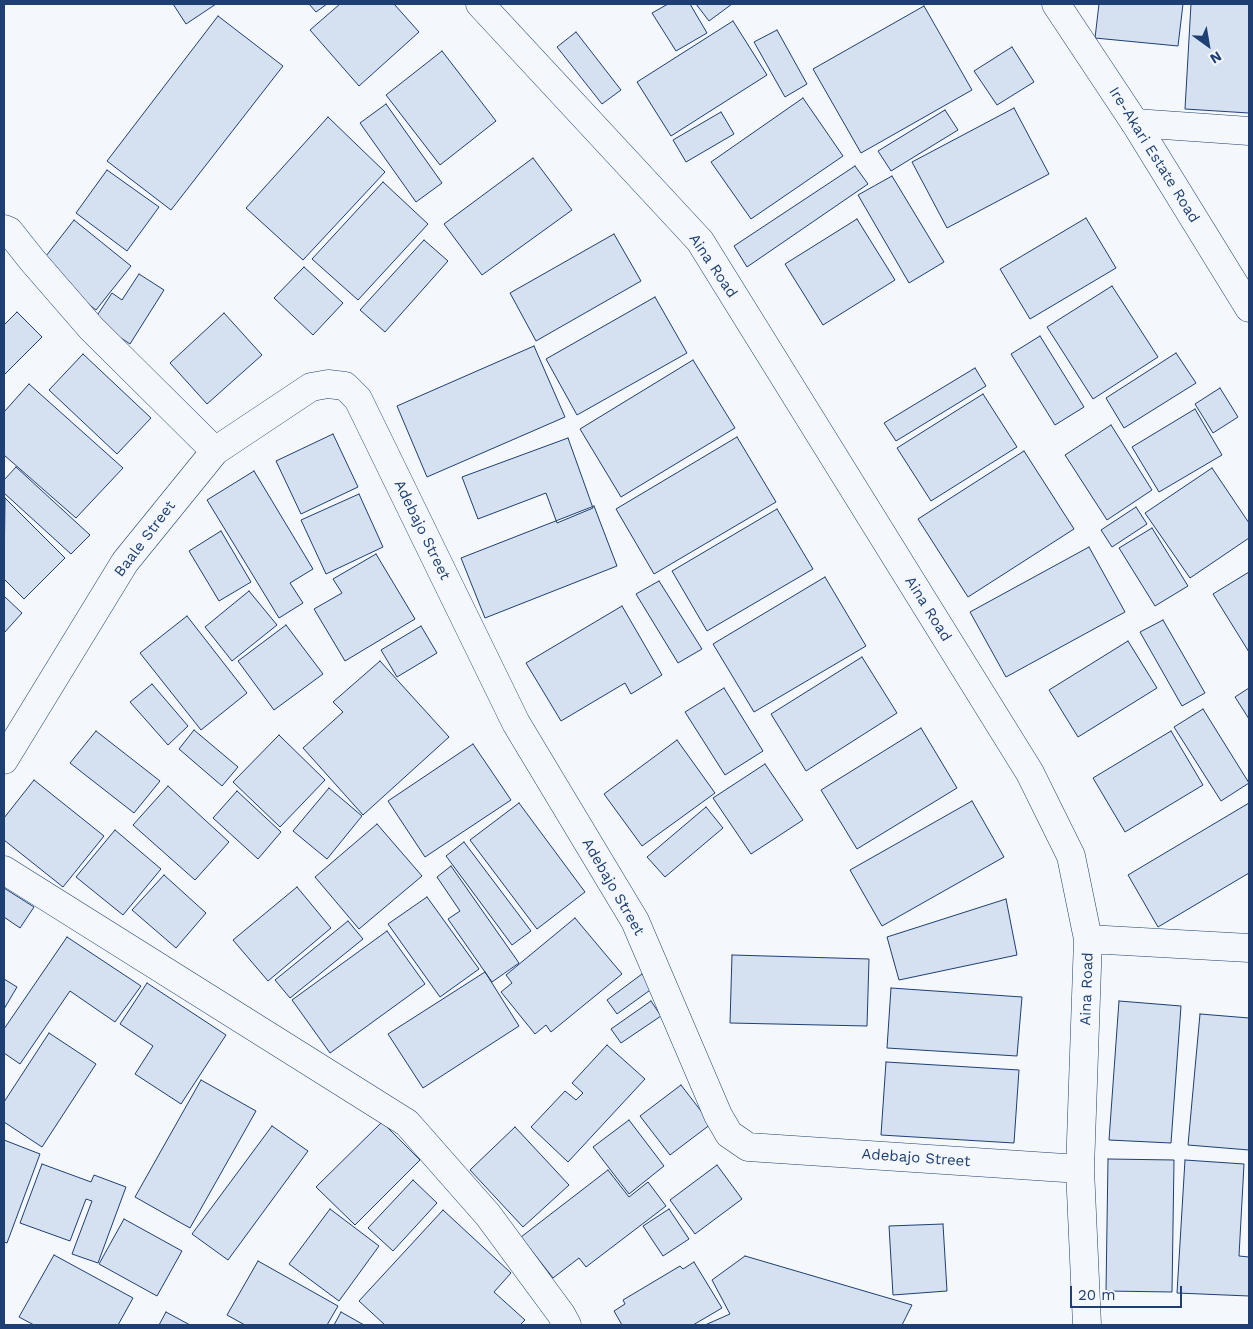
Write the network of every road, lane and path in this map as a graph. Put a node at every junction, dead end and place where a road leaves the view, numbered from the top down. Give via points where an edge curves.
1 (480, 4) edge
2 (1056, 4) edge
3 (1135, 123) junction
4 (1249, 131) edge
5 (4, 229) edge
6 (1249, 308) edge
7 (344, 386) joint
8 (215, 451) junction
9 (4, 760) edge
10 (4, 870) edge
11 (1088, 939) junction
12 (1249, 948) edge
13 (1080, 1169) junction
14 (567, 1325) edge
15 (1087, 1325) edge

1 - 11 street, Aina Road via 700,241 1030,773 1071,856
2 - 3 street, Ire-Akari Estate Road
3 - 4 street
3 - 6 street, Ire-Akari Estate Road
5 - 8 street via 91,328
7 - 8 street, Baale Street via 311,387
7 - 13 street, Adebajo Street via 358,399 516,723 635,921 729,1134 748,1147
8 - 9 street, Baale Street via 125,562
10 - 14 street via 407,1123 488,1215
11 - 12 street
11 - 13 street, Aina Road
13 - 15 street, Aina Road

